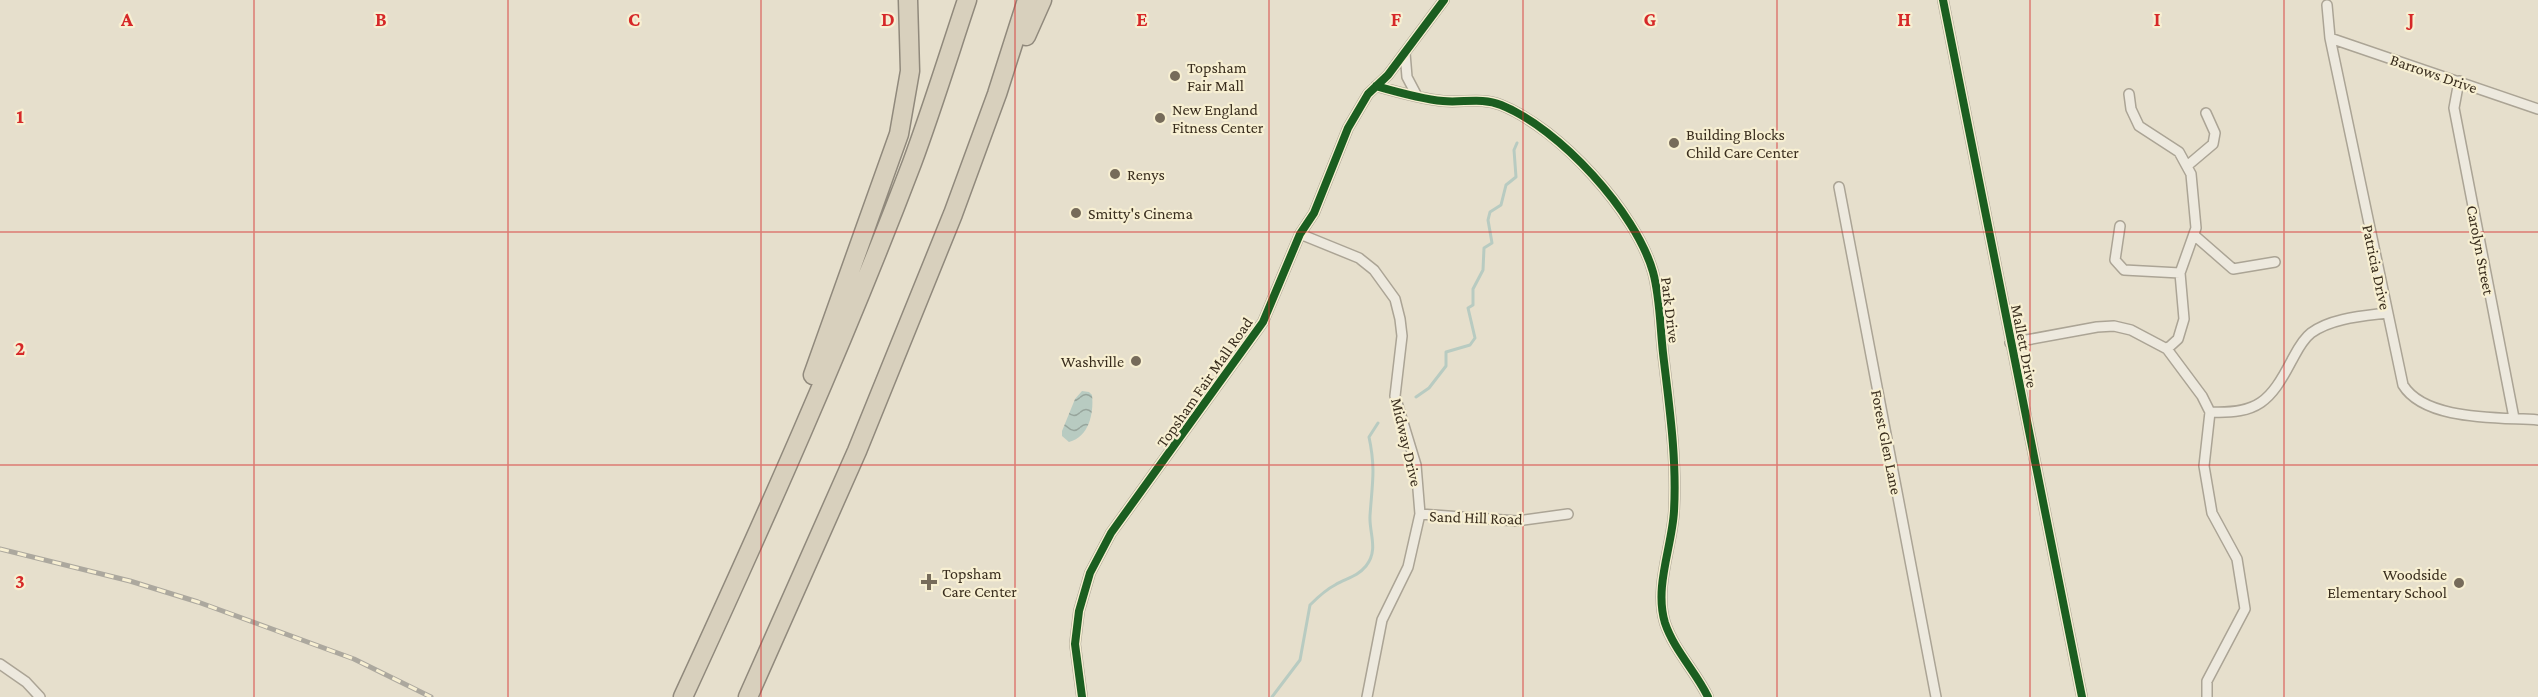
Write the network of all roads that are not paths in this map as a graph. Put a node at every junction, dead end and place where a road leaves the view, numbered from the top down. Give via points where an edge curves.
1 (908, 0) edge
2 (968, 0) edge
3 (1027, 0) edge
4 (1042, 0) edge
5 (1444, 0) edge
6 (1943, 0) edge
7 (2327, 5) dead end
8 (2330, 38) junction
9 (1405, 52) junction
10 (2459, 81) junction
11 (1376, 86) junction
12 (997, 94) junction
13 (2129, 94) dead end
14 (1417, 96) junction
15 (2538, 108) edge
16 (2206, 113) dead end
17 (2187, 166) junction
18 (1839, 187) dead end
19 (2120, 226) dead end
20 (1300, 234) junction
21 (2194, 235) junction
22 (2275, 262) dead end
23 (2180, 273) junction
24 (2387, 312) junction
25 (2010, 343) junction
26 (2167, 349) junction
27 (2210, 412) junction
28 (2514, 418) junction
29 (2538, 420) edge
30 (787, 466) junction
31 (1420, 514) junction
32 (1568, 514) dead end
33 (0, 664) edge
34 (40, 697) edge
35 (683, 697) edge
36 (748, 697) edge
37 (1082, 697) edge
38 (1367, 697) edge
39 (1708, 697) edge
40 (1936, 697) edge
41 (2082, 697) edge
42 (2206, 697) edge

1 - 30 highway via 910,64 899,134 784,452
2 - 30 highway via 912,162
3 - 12 highway
4 - 12 highway via 1013,68
5 - 9 street, Topsham Fair Mall Road
6 - 25 street, Mallett Drive
7 - 8 street, Patricia Drive
8 - 10 street, Barrows Drive
8 - 24 street, Patricia Drive
9 - 11 street, Topsham Fair Mall Road
9 - 14 street via 1407,77
10 - 15 street, Barrows Drive
10 - 28 street, Carolyn Street via 2454,108
11 - 14 street, Park Drive
11 - 20 street, Topsham Fair Mall Road via 1348,128 1314,213
12 - 36 highway via 857,451
13 - 17 street via 2139,126 2179,152
14 - 39 street, Park Drive via 1442,101 1494,102 1517,112 1583,166 1620,206 1641,242 1653,273 1675,461 1674,512 1662,599 1665,622
16 - 17 street via 2215,133 2213,144
17 - 21 street via 2194,194
18 - 40 street, Forest Glen Lane
19 - 23 street via 2115,260 2124,270
20 - 31 street, Midway Drive via 1359,258 1374,270 1395,299 1402,336 1395,396 1416,465
20 - 37 street, Topsham Fair Mall Road via 1263,322 1111,533 1089,573 1075,644
21 - 22 street via 2233,269
21 - 23 street
23 - 26 street via 2184,319 2178,339
24 - 27 street via 2318,329 2300,345 2280,384 2260,405 2234,413
24 - 28 street, Patricia Drive via 2403,385 2410,396 2440,410
25 - 26 street via 2114,326 2131,330
25 - 41 street, Mallett Drive
26 - 27 street via 2193,381
27 - 42 street via 2204,466 2212,513 2237,559 2245,609 2207,681
28 - 29 street, Patricia Drive
30 - 35 highway
31 - 32 street, Sand Hill Road via 1517,521
31 - 38 street, Midway Drive via 1408,567 1382,620
33 - 34 street via 26,681

